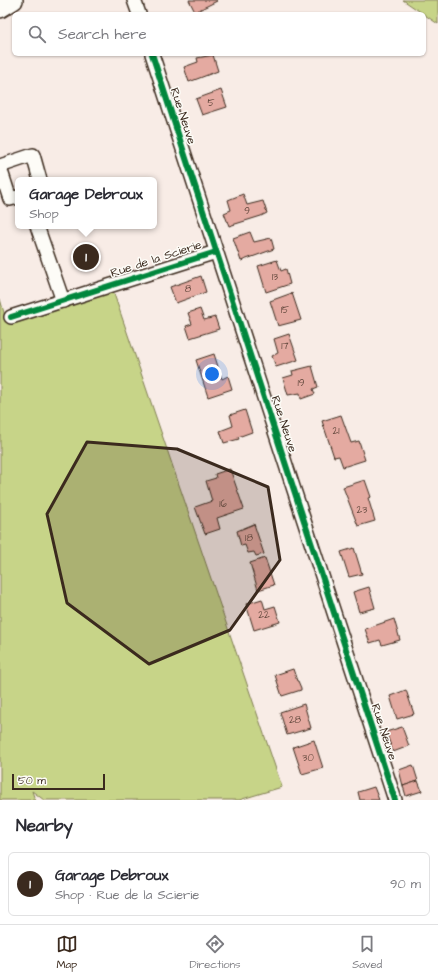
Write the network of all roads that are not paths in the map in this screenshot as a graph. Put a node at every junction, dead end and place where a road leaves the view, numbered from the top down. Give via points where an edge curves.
1 (13, 0) edge
2 (134, 0) edge
3 (0, 8) edge
4 (138, 12) edge
5 (153, 56) edge
6 (0, 167) edge
7 (39, 177) edge
8 (15, 198) edge
9 (39, 229) edge
10 (216, 252) junction
11 (63, 301) junction
12 (11, 317) dead end
13 (395, 800) edge

1 - 3 main road
2 - 4 street
5 - 10 street, Rue Neuve
6 - 7 street via 33,155
6 - 8 street via 10,199
9 - 11 street
10 - 11 street, Rue de la Scierie
10 - 13 street, Rue Neuve
11 - 12 street, Rue de la Scierie

